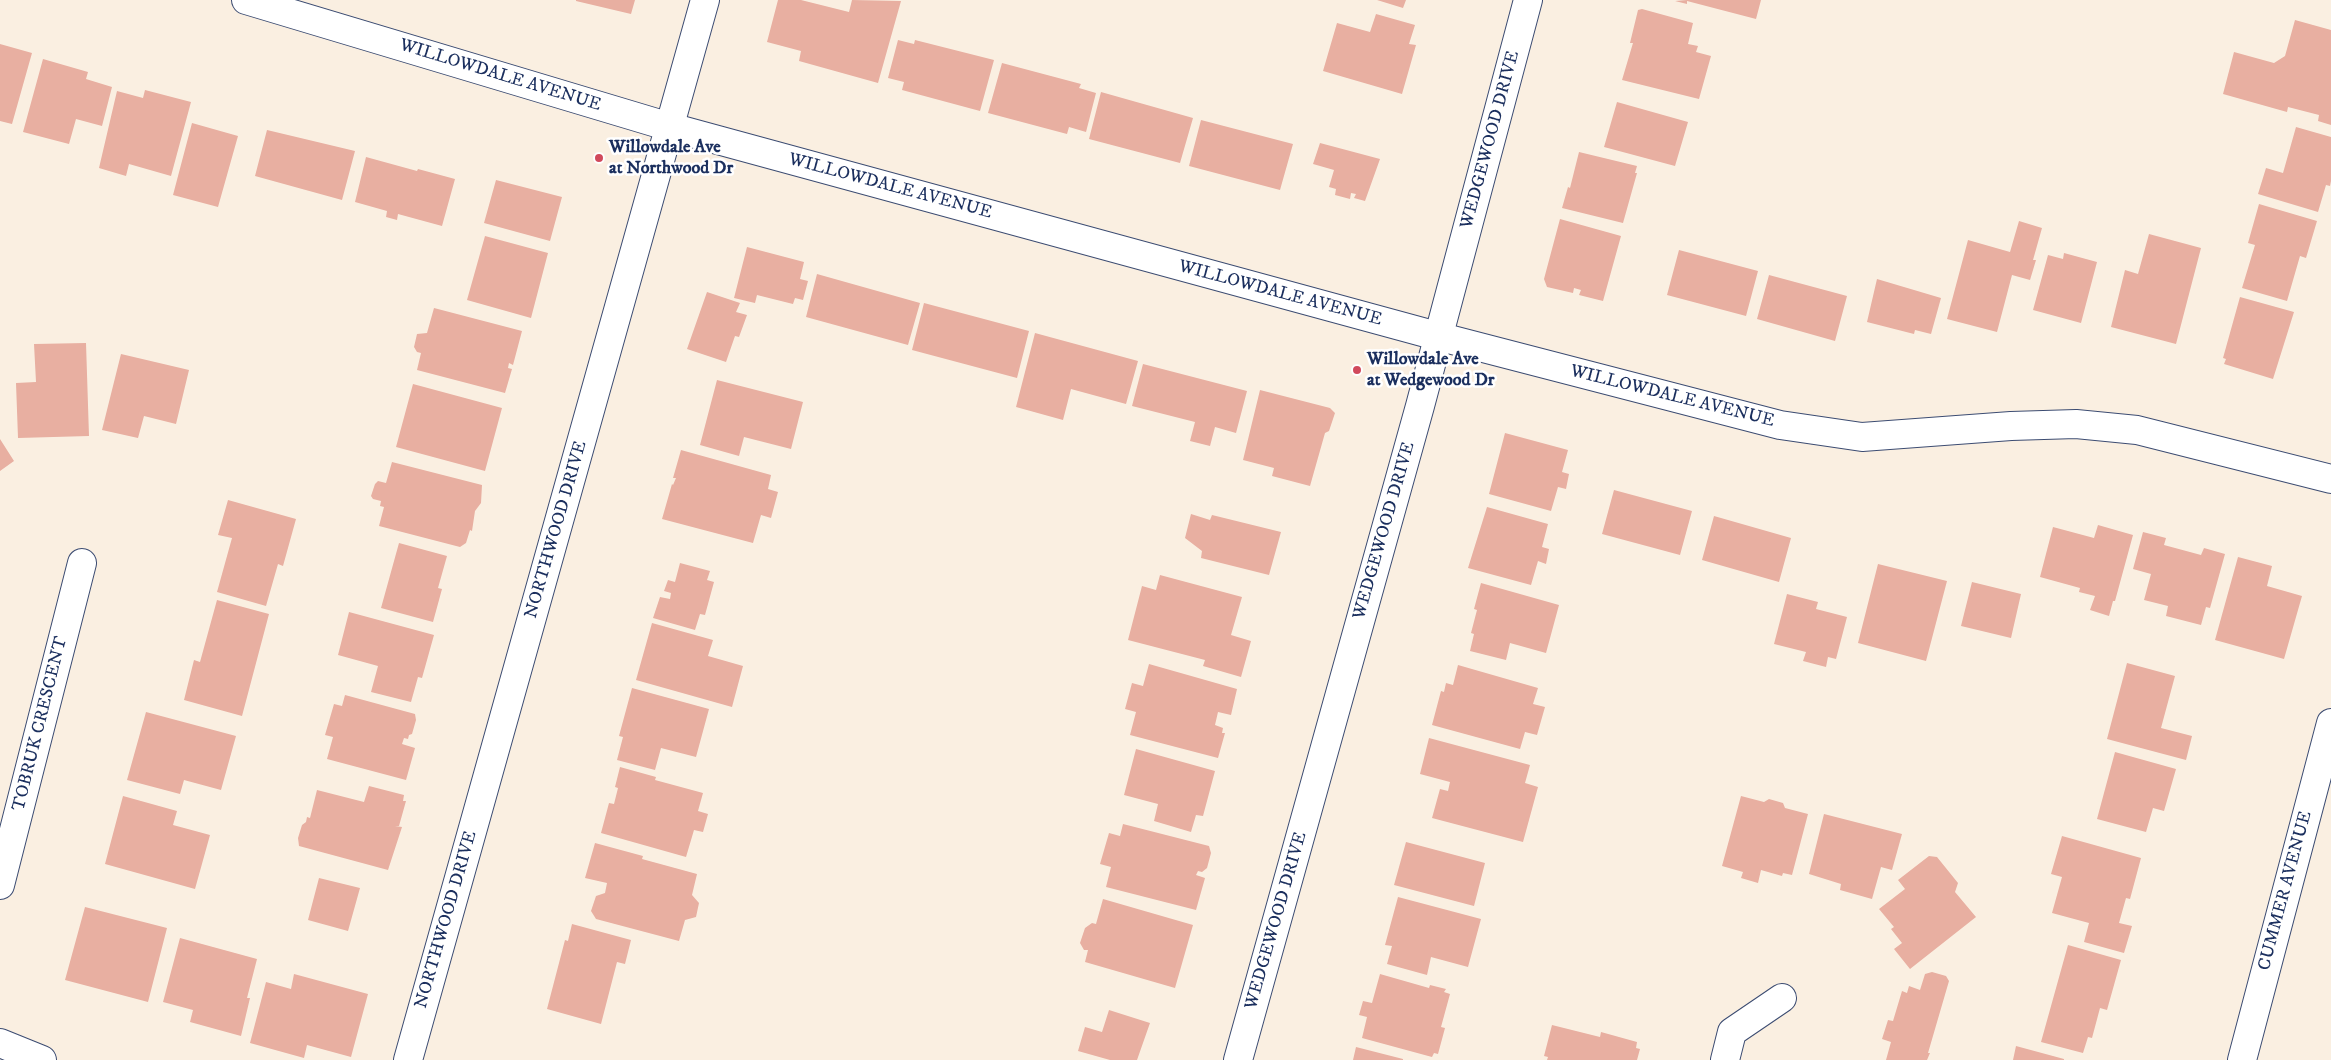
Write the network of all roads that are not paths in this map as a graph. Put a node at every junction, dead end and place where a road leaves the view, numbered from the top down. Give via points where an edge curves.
1 (246, 0) edge
2 (705, 0) edge
3 (1528, 0) edge
4 (670, 127) junction
5 (1437, 336) junction
6 (2331, 479) edge
7 (82, 563) dead end
8 (2331, 723) edge
9 (0, 885) edge
10 (1782, 998) dead end
11 (0, 1043) edge
12 (42, 1060) edge
13 (408, 1060) edge
14 (1238, 1060) edge
15 (1724, 1060) edge
16 (2242, 1060) edge

1 - 4 street, WILLOWDALE AVENUE
2 - 4 street, NORTHWOOD DRIVE
3 - 5 street, WEDGEWOOD DRIVE
4 - 5 street, WILLOWDALE AVENUE
4 - 13 street, NORTHWOOD DRIVE
5 - 6 street, WILLOWDALE AVENUE via 1780,425 1862,437 2067,425 2128,429
5 - 14 street, WEDGEWOOD DRIVE
7 - 9 street, TOBRUK CRESCENT
8 - 16 street, CUMMER AVENUE
10 - 15 street via 1732,1032
11 - 12 street

